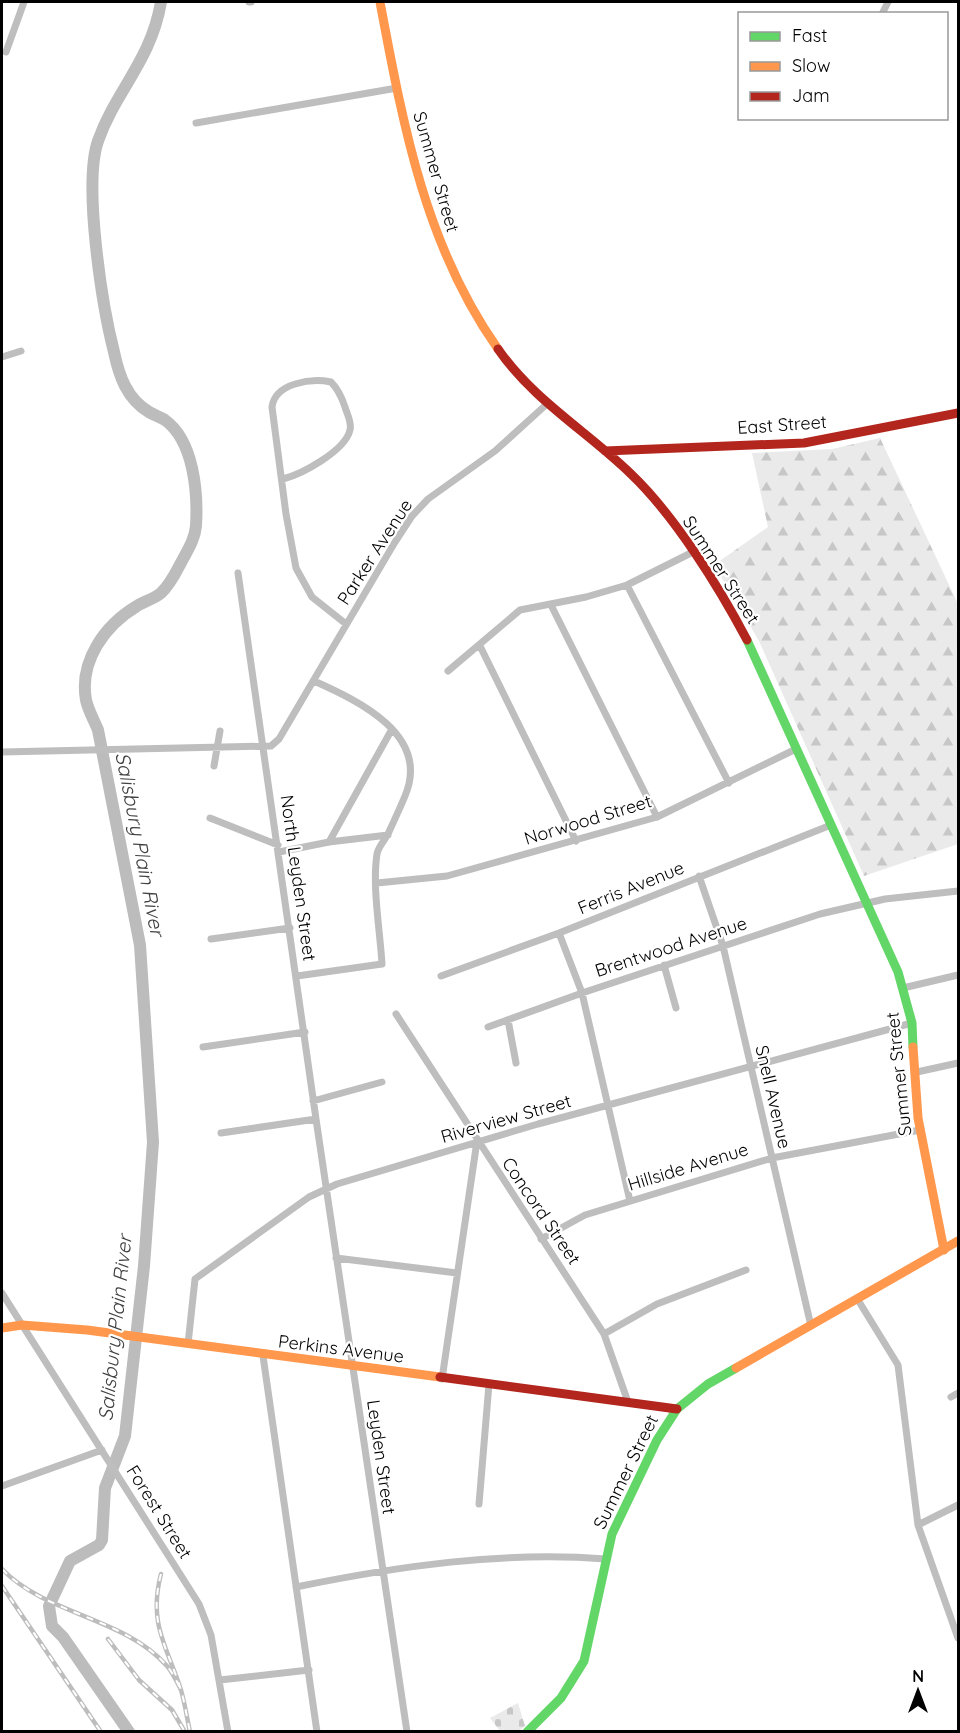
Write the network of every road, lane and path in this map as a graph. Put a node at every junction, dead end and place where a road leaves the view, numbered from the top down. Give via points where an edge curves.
1 (23, 2) edge
2 (380, 2) edge
3 (6, 52) dead end
4 (397, 88) junction
5 (196, 123) dead end
6 (21, 351) dead end
7 (2, 357) edge
8 (548, 404) junction
9 (958, 413) edge
10 (605, 451) junction
11 (283, 479) junction
12 (693, 552) junction
13 (238, 573) dead end
14 (627, 585) junction
15 (551, 605) junction
16 (346, 624) junction
17 (480, 646) junction
18 (448, 671) dead end
19 (314, 681) junction
20 (392, 729) junction
21 (220, 731) dead end
22 (264, 748) junction
23 (217, 749) junction
24 (796, 749) junction
25 (2, 752) edge
26 (214, 766) dead end
27 (729, 783) junction
28 (657, 816) junction
29 (210, 818) dead end
30 (831, 825) junction
31 (387, 835) junction
32 (329, 842) junction
33 (576, 842) junction
34 (278, 848) junction
35 (699, 876) junction
36 (377, 884) junction
37 (958, 891) edge
38 (867, 902) junction
39 (290, 928) junction
40 (559, 933) junction
41 (211, 939) dead end
42 (723, 946) junction
43 (664, 965) junction
44 (958, 975) edge
45 (297, 976) junction
46 (441, 976) dead end
47 (903, 988) junction
48 (582, 993) junction
49 (675, 1008) dead end
50 (396, 1014) dead end
51 (508, 1020) junction
52 (912, 1023) junction
53 (488, 1027) dead end
54 (304, 1032) junction
55 (203, 1047) dead end
56 (516, 1063) dead end
57 (958, 1063) edge
58 (750, 1068) junction
59 (917, 1072) junction
60 (382, 1082) dead end
61 (313, 1101) junction
62 (606, 1105) junction
63 (315, 1119) junction
64 (921, 1130) junction
65 (220, 1133) dead end
66 (477, 1142) junction
67 (772, 1158) junction
68 (326, 1188) junction
69 (630, 1201) junction
70 (541, 1239) junction
71 (958, 1241) edge
72 (944, 1250) junction
73 (336, 1258) junction
74 (746, 1270) dead end
75 (457, 1273) junction
76 (2, 1293) edge
77 (858, 1300) junction
78 (22, 1325) junction
79 (811, 1326) junction
80 (2, 1328) edge
81 (604, 1334) junction
82 (188, 1344) junction
83 (263, 1356) junction
84 (353, 1367) junction
85 (442, 1379) junction
86 (489, 1384) junction
87 (628, 1402) junction
88 (677, 1409) junction
89 (102, 1450) junction
90 (2, 1486) edge
91 (478, 1504) dead end
92 (958, 1505) edge
93 (918, 1525) junction
94 (606, 1559) junction
95 (383, 1571) junction
96 (296, 1587) junction
97 (958, 1638) edge
98 (309, 1671) junction
99 (220, 1680) junction
100 (228, 1731) edge
101 (317, 1731) edge
102 (407, 1731) edge
103 (527, 1731) edge

1 - 3 street
2 - 4 street, Summer Street
4 - 5 street
4 - 8 street, Summer Street via 415,166 449,267 492,342
6 - 7 street
8 - 10 street, Summer Street
8 - 16 street, Parker Avenue via 416,511
9 - 10 street, East Street via 804,443
10 - 12 street, Summer Street via 632,474
11 - 11 street via 272,410 274,398 285,387 328,381 337,389 350,421 348,436 302,474
11 - 16 street via 299,576 312,597
12 - 14 street
12 - 24 street, Summer Street via 739,624
13 - 22 street, North Leyden Street
14 - 15 street
14 - 27 street
15 - 17 street via 520,610
15 - 28 street
16 - 19 street, Parker Avenue
17 - 18 street
17 - 33 street
19 - 20 street via 352,700
19 - 22 street, Parker Avenue via 279,739
20 - 31 street via 407,749 411,771 406,793
20 - 32 street
21 - 23 street
22 - 23 street
22 - 34 street, North Leyden Street
23 - 25 street
23 - 26 street
24 - 27 street, Norwood Street
24 - 30 street, Summer Street
27 - 28 street, Norwood Street
28 - 33 street, Norwood Street
29 - 34 street
30 - 35 street, Ferris Avenue
30 - 38 street, Summer Street
31 - 32 street
31 - 36 street via 377,851
32 - 34 street
33 - 36 street, Norwood Street via 447,876
34 - 39 street, North Leyden Street
35 - 40 street, Ferris Avenue
35 - 42 street, Snell Avenue
36 - 45 street via 382,964
37 - 38 street, Brentwood Avenue
38 - 42 street, Brentwood Avenue
38 - 47 street, Summer Street
39 - 41 street
39 - 45 street, North Leyden Street
40 - 46 street, Ferris Avenue
40 - 48 street
42 - 43 street, Brentwood Avenue
42 - 58 street, Snell Avenue
43 - 48 street, Brentwood Avenue
43 - 49 street
44 - 47 street
45 - 54 street, North Leyden Street
47 - 52 street, Summer Street
48 - 51 street, Brentwood Avenue
48 - 62 street
50 - 66 street, Concord Street
51 - 53 street, Brentwood Avenue
51 - 56 street
52 - 58 street, Riverview Street
52 - 59 street, Summer Street
54 - 55 street
54 - 61 street, North Leyden Street
57 - 59 street
58 - 62 street, Riverview Street
58 - 67 street, Snell Avenue
59 - 64 street, Summer Street
60 - 61 street
61 - 63 street, North Leyden Street
62 - 66 street, Riverview Street
62 - 69 street
63 - 65 street
63 - 68 street, North Leyden Street
64 - 67 street, Hillside Avenue
64 - 72 street, Summer Street
66 - 68 street, Riverview Street
66 - 70 street, Concord Street
66 - 75 street
67 - 69 street, Hillside Avenue
67 - 79 street, Snell Avenue
68 - 73 street, Leyden Street
68 - 82 street, Riverview Street via 195,1279
69 - 70 street, Hillside Avenue via 585,1215
70 - 81 street, Concord Street
71 - 72 street, Summer Street
72 - 77 street, Summer Street
73 - 75 street
73 - 84 street, Leyden Street
74 - 81 street via 657,1304
75 - 85 street
76 - 78 street, Forest Street
77 - 79 street, Summer Street
77 - 93 street via 898,1365
78 - 80 street, Perkins Avenue
78 - 82 street, Perkins Avenue
78 - 89 street, Forest Street
79 - 88 street, Summer Street via 708,1384
81 - 87 street, Concord Street
82 - 83 street, Perkins Avenue
83 - 84 street, Perkins Avenue
83 - 96 street
84 - 85 street, Perkins Avenue
84 - 95 street, Leyden Street
85 - 86 street, Perkins Avenue
86 - 87 street, Perkins Avenue
86 - 91 street
87 - 88 street, Perkins Avenue
88 - 94 street, Summer Street via 622,1509
89 - 90 street
89 - 99 street, Forest Street via 199,1604 211,1635
92 - 93 street
93 - 97 street
94 - 95 street via 469,1560
94 - 103 street, Summer Street via 584,1661 561,1698
95 - 96 street
95 - 102 street, Leyden Street
96 - 98 street
98 - 99 street
98 - 101 street
99 - 100 street, Forest Street

